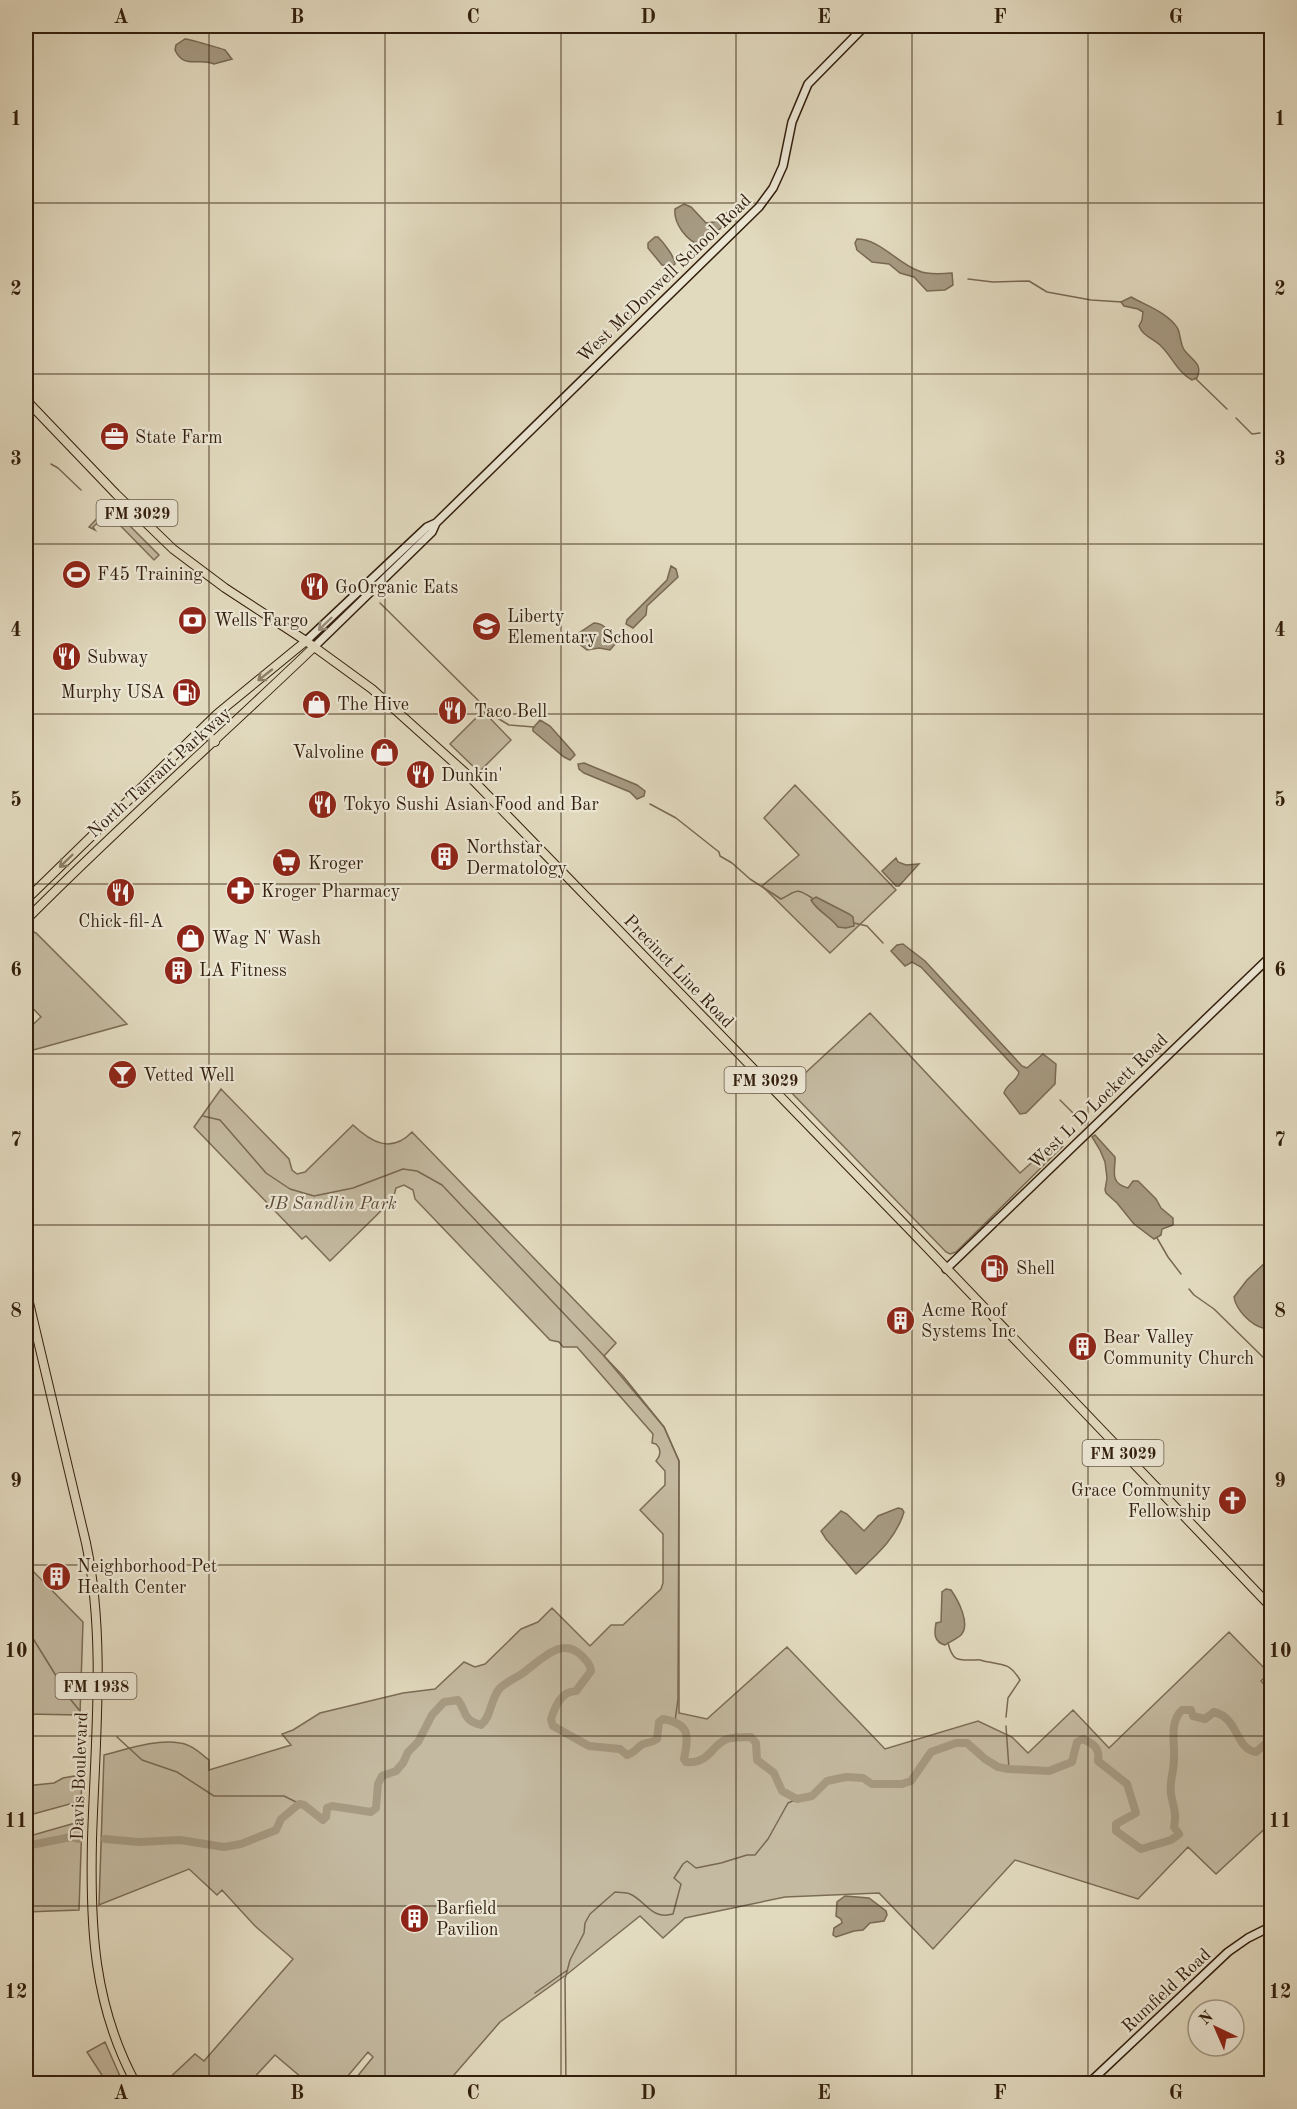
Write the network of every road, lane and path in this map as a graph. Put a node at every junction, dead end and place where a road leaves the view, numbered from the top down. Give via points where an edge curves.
1 (865, 26) edge
2 (26, 400) edge
3 (436, 523) junction
4 (306, 641) junction
5 (314, 647) junction
6 (202, 729) junction
7 (215, 742) junction
8 (106, 822) junction
9 (115, 831) junction
10 (26, 900) edge
11 (26, 920) edge
12 (1272, 955) edge
13 (946, 1269) junction
14 (26, 1290) edge
15 (1272, 1608) edge
16 (1272, 1926) edge
17 (136, 2084) edge
18 (1088, 2084) edge

1 - 3 main road, West McDonwell School Road via 808,84 792,122 783,166 759,207
2 - 4 main road, Precinct Line Road / FM 3029 via 173,549
3 -> 4 main road, West McDonwell School Road via 427,527
3 - 5 main road, West McDonwell School Road via 432,532
4 - 5 main road, Precinct Line Road / FM 3029
4 -> 6 main road, North Tarrant Parkway
5 - 7 main road, North Tarrant Parkway
5 - 13 main road, Precinct Line Road / FM 3029 via 372,689 470,777
6 - 7 main road
6 - 8 main road, North Tarrant Parkway
7 - 9 main road, North Tarrant Parkway
8 - 9 main road
8 -> 10 main road, North Tarrant Parkway
9 - 11 main road, North Tarrant Parkway
12 - 13 main road, West L D Lockett Road
13 - 15 main road, Precinct Line Road / FM 3029
14 - 17 main road, Davis Boulevard / FM 1938 via 92,1574 97,1628 92,1934 106,2008
16 - 18 main road, Rumfield Road via 1228,1952

